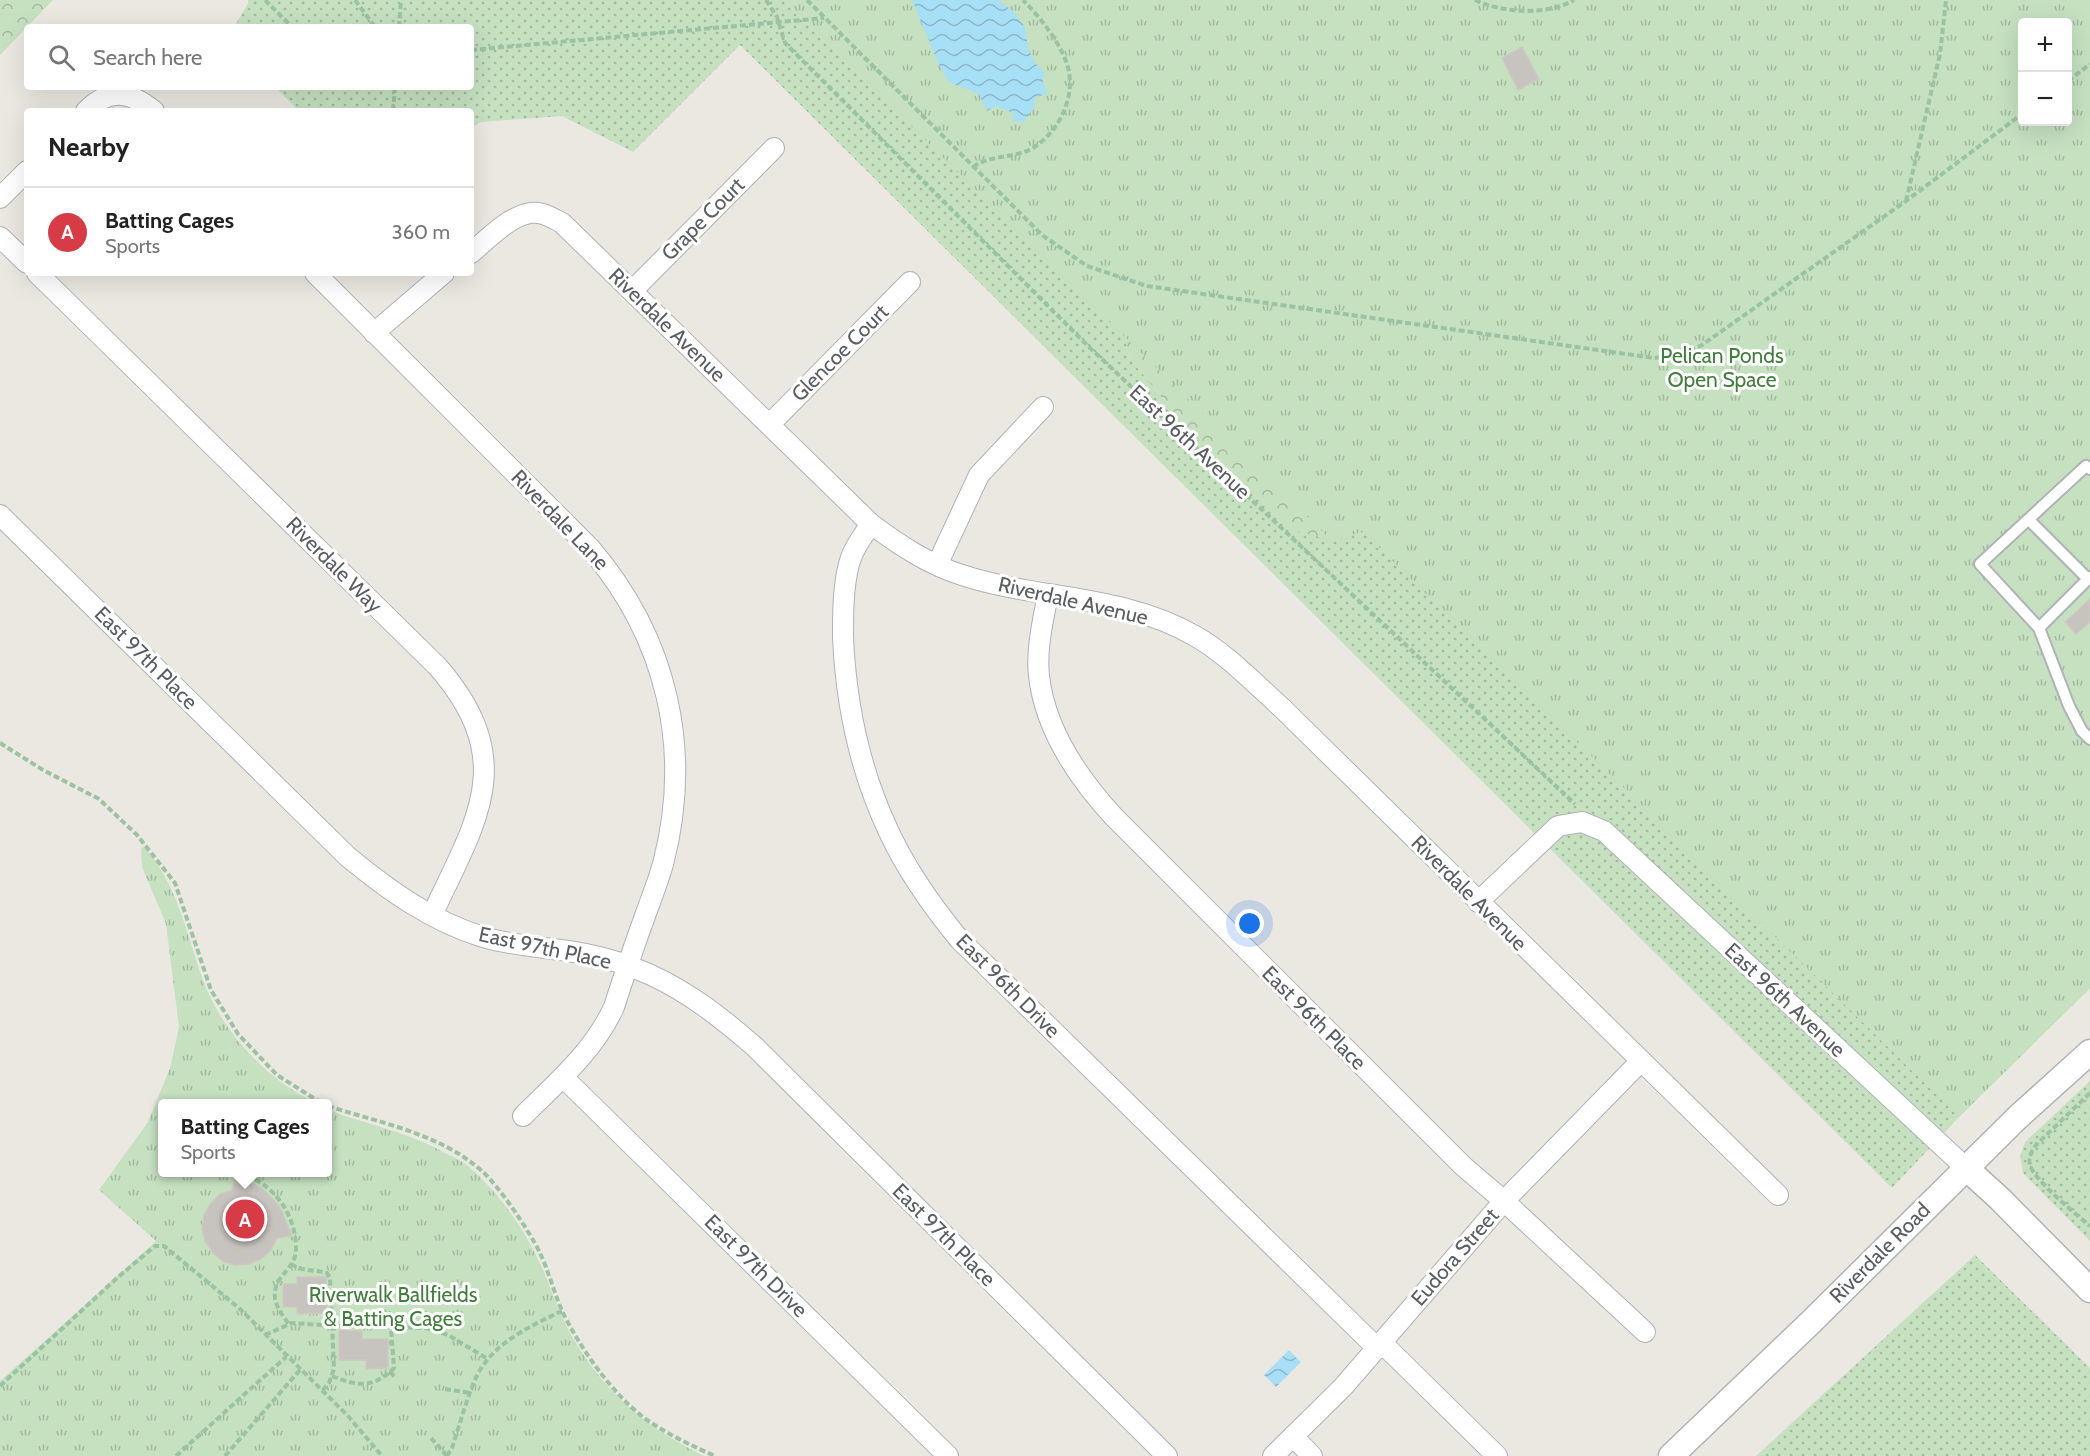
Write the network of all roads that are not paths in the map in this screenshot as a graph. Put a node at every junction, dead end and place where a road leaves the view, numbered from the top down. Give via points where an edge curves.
1 (90, 108) edge
2 (150, 108) edge
3 (774, 148) dead end
4 (24, 174) edge
5 (0, 198) edge
6 (0, 237) edge
7 (474, 251) edge
8 (24, 260) edge
9 (40, 276) edge
10 (318, 276) edge
11 (440, 276) edge
12 (910, 282) dead end
13 (632, 291) junction
14 (374, 333) junction
15 (1043, 407) dead end
16 (769, 425) junction
17 (2089, 466) edge
18 (0, 515) edge
19 (2029, 520) junction
20 (871, 524) junction
21 (937, 565) junction
22 (2089, 578) edge
23 (1048, 594) junction
24 (2039, 628) junction
25 (2090, 740) edge
26 (1478, 902) junction
27 (432, 915) junction
28 (627, 966) junction
29 (2090, 1052) edge
30 (1640, 1062) junction
31 (563, 1077) junction
32 (523, 1116) dead end
33 (1966, 1168) junction
34 (1778, 1196) dead end
35 (1504, 1202) junction
36 (2090, 1290) edge
37 (1645, 1332) dead end
38 (1379, 1344) junction
39 (1293, 1437) junction
40 (948, 1456) edge
41 (1167, 1456) edge
42 (1273, 1456) edge
43 (1312, 1456) edge
44 (1497, 1456) edge
45 (1671, 1456) edge

1 - 2 street via 108,95 130,97
3 - 13 street, Grape Court
4 - 5 street
6 - 8 street
7 - 13 street, Riverdale Avenue via 508,223 538,213 562,223
9 - 27 street, Riverdale Way via 438,667 462,698 483,751 483,795 474,825
10 - 14 street, Riverdale Lane
11 - 14 street
12 - 16 street, Glencoe Court
13 - 16 street, Riverdale Avenue
14 - 28 street, Riverdale Lane via 590,548 617,581 652,645 673,727 675,789 663,866
15 - 21 street via 980,475
16 - 20 street, Riverdale Avenue
17 - 19 lane
18 - 27 street, East 97th Place via 347,856 385,887
19 - 22 lane
19 - 24 lane via 1980,564
20 - 21 street, Riverdale Avenue
20 - 38 street, East 96th Drive via 855,547 844,590 844,670 860,755 878,809 921,889 959,939
21 - 23 street, Riverdale Avenue via 977,580
22 - 24 lane
23 - 26 street, Riverdale Avenue via 1131,610 1194,635 1282,708
23 - 35 street, East 96th Place via 1038,658 1044,701 1064,748 1088,788 1463,1167
24 - 25 lane via 2069,706
26 - 30 street, Riverdale Avenue
26 - 33 street, East 96th Avenue via 1558,826 1582,822 1604,831
27 - 28 street, East 97th Place via 484,937 587,954
28 - 31 street, Riverdale Lane via 606,1025
28 - 41 street, East 97th Place via 699,1002 755,1047
29 - 33 street, Riverdale Road
30 - 34 street, Riverdale Avenue
30 - 35 street, Eudora Street
31 - 32 street, Riverdale Lane
31 - 40 street, East 97th Drive
33 - 36 street
33 - 45 street, Riverdale Road
35 - 37 street, East 96th Place
35 - 38 street, Eudora Street
38 - 39 street, Eudora Street
38 - 44 street, East 96th Drive
39 - 42 street, Eudora Street
39 - 43 street

